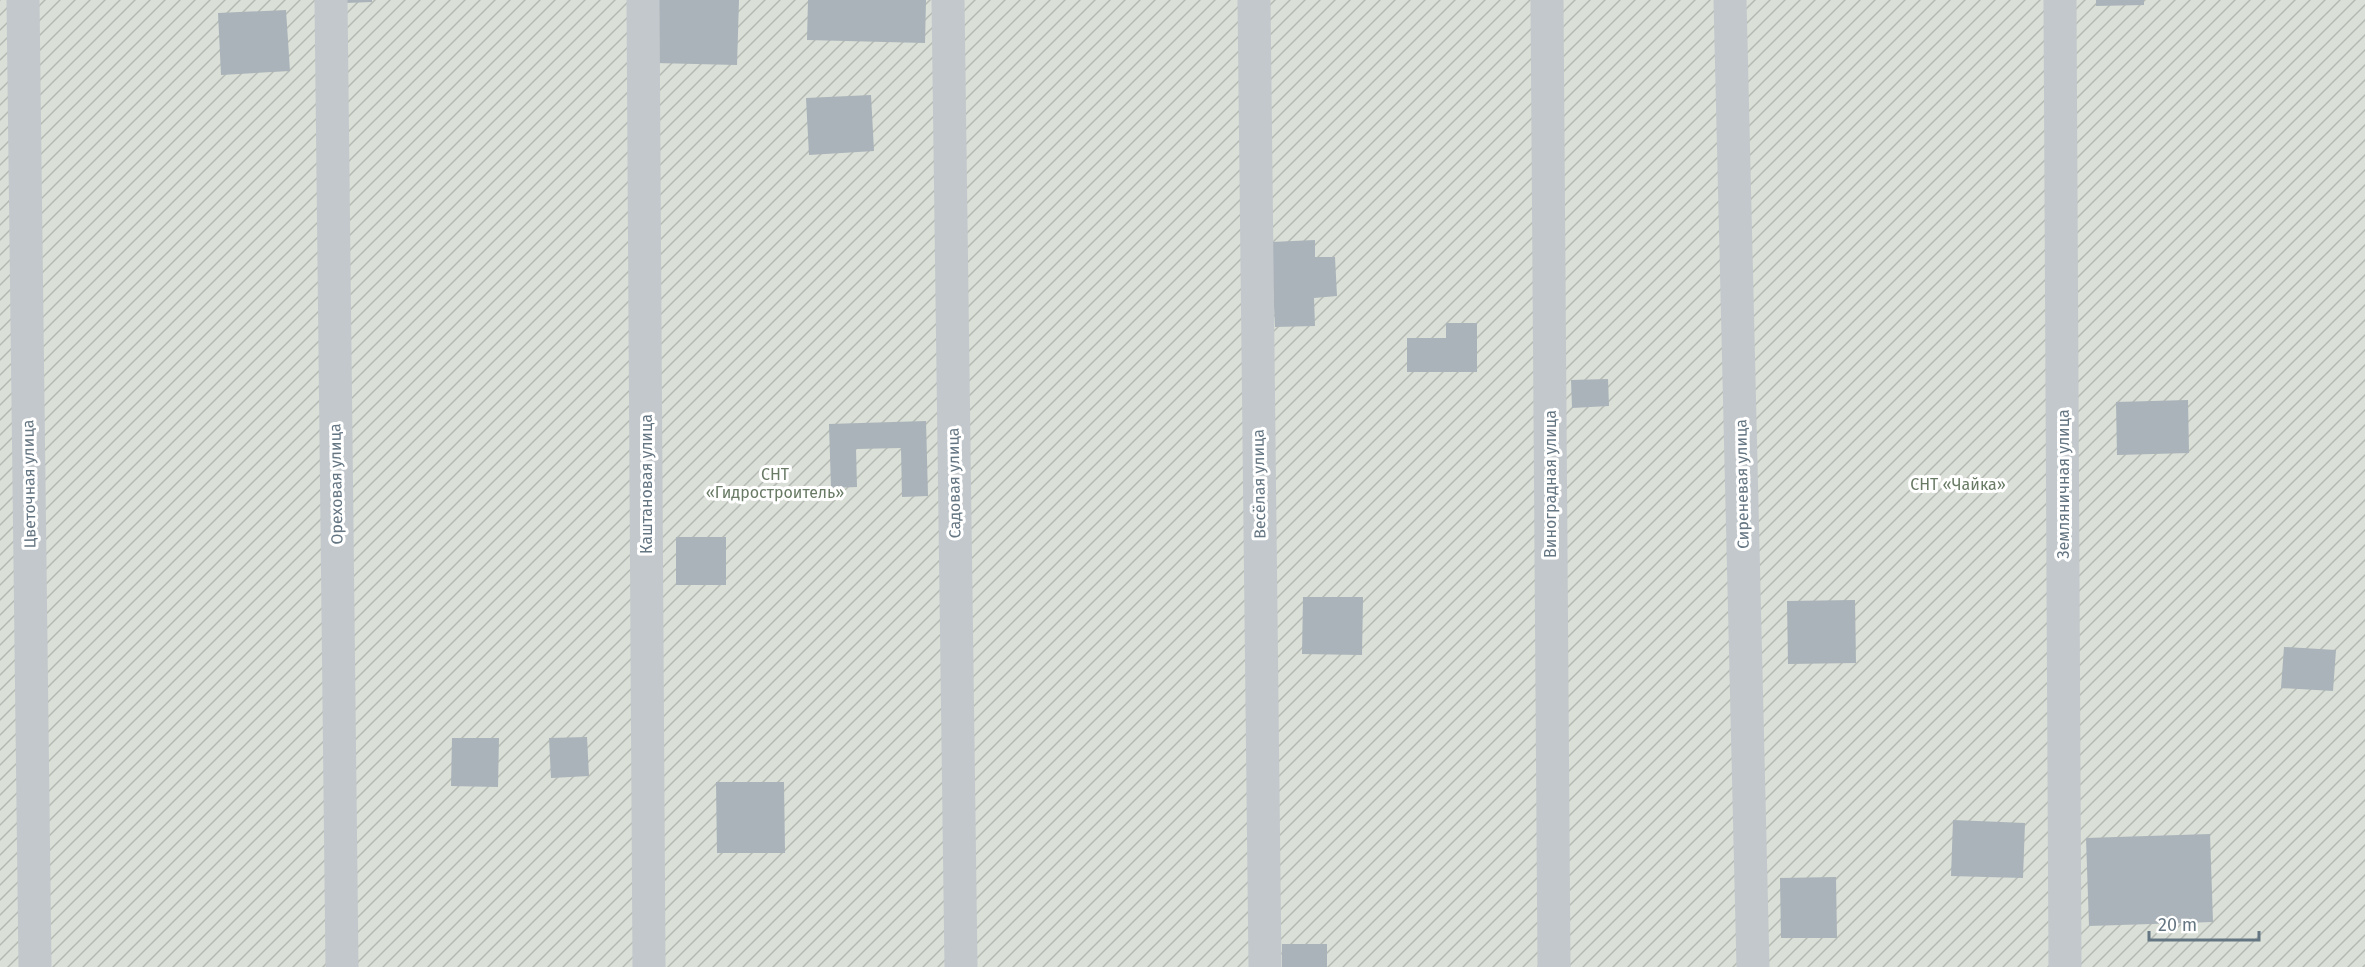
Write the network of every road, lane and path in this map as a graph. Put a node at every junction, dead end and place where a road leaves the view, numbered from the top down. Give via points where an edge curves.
1 (23, 0) edge
2 (331, 0) edge
3 (643, 0) edge
4 (948, 0) edge
5 (1254, 0) edge
6 (1547, 0) edge
7 (1730, 0) edge
8 (2060, 0) edge
9 (35, 967) edge
10 (342, 967) edge
11 (649, 967) edge
12 (961, 967) edge
13 (1265, 967) edge
14 (1554, 967) edge
15 (1753, 967) edge
16 (2066, 967) edge

1 - 9 street, Цветочная улица
2 - 10 street, Ореховая улица
3 - 11 street, Каштановая улица
4 - 12 street, Садовая улица
5 - 13 street, Весёлая улица
6 - 14 street, Виноградная улица
7 - 15 street, Сиреневая улица
8 - 16 street, Земляничная улица

